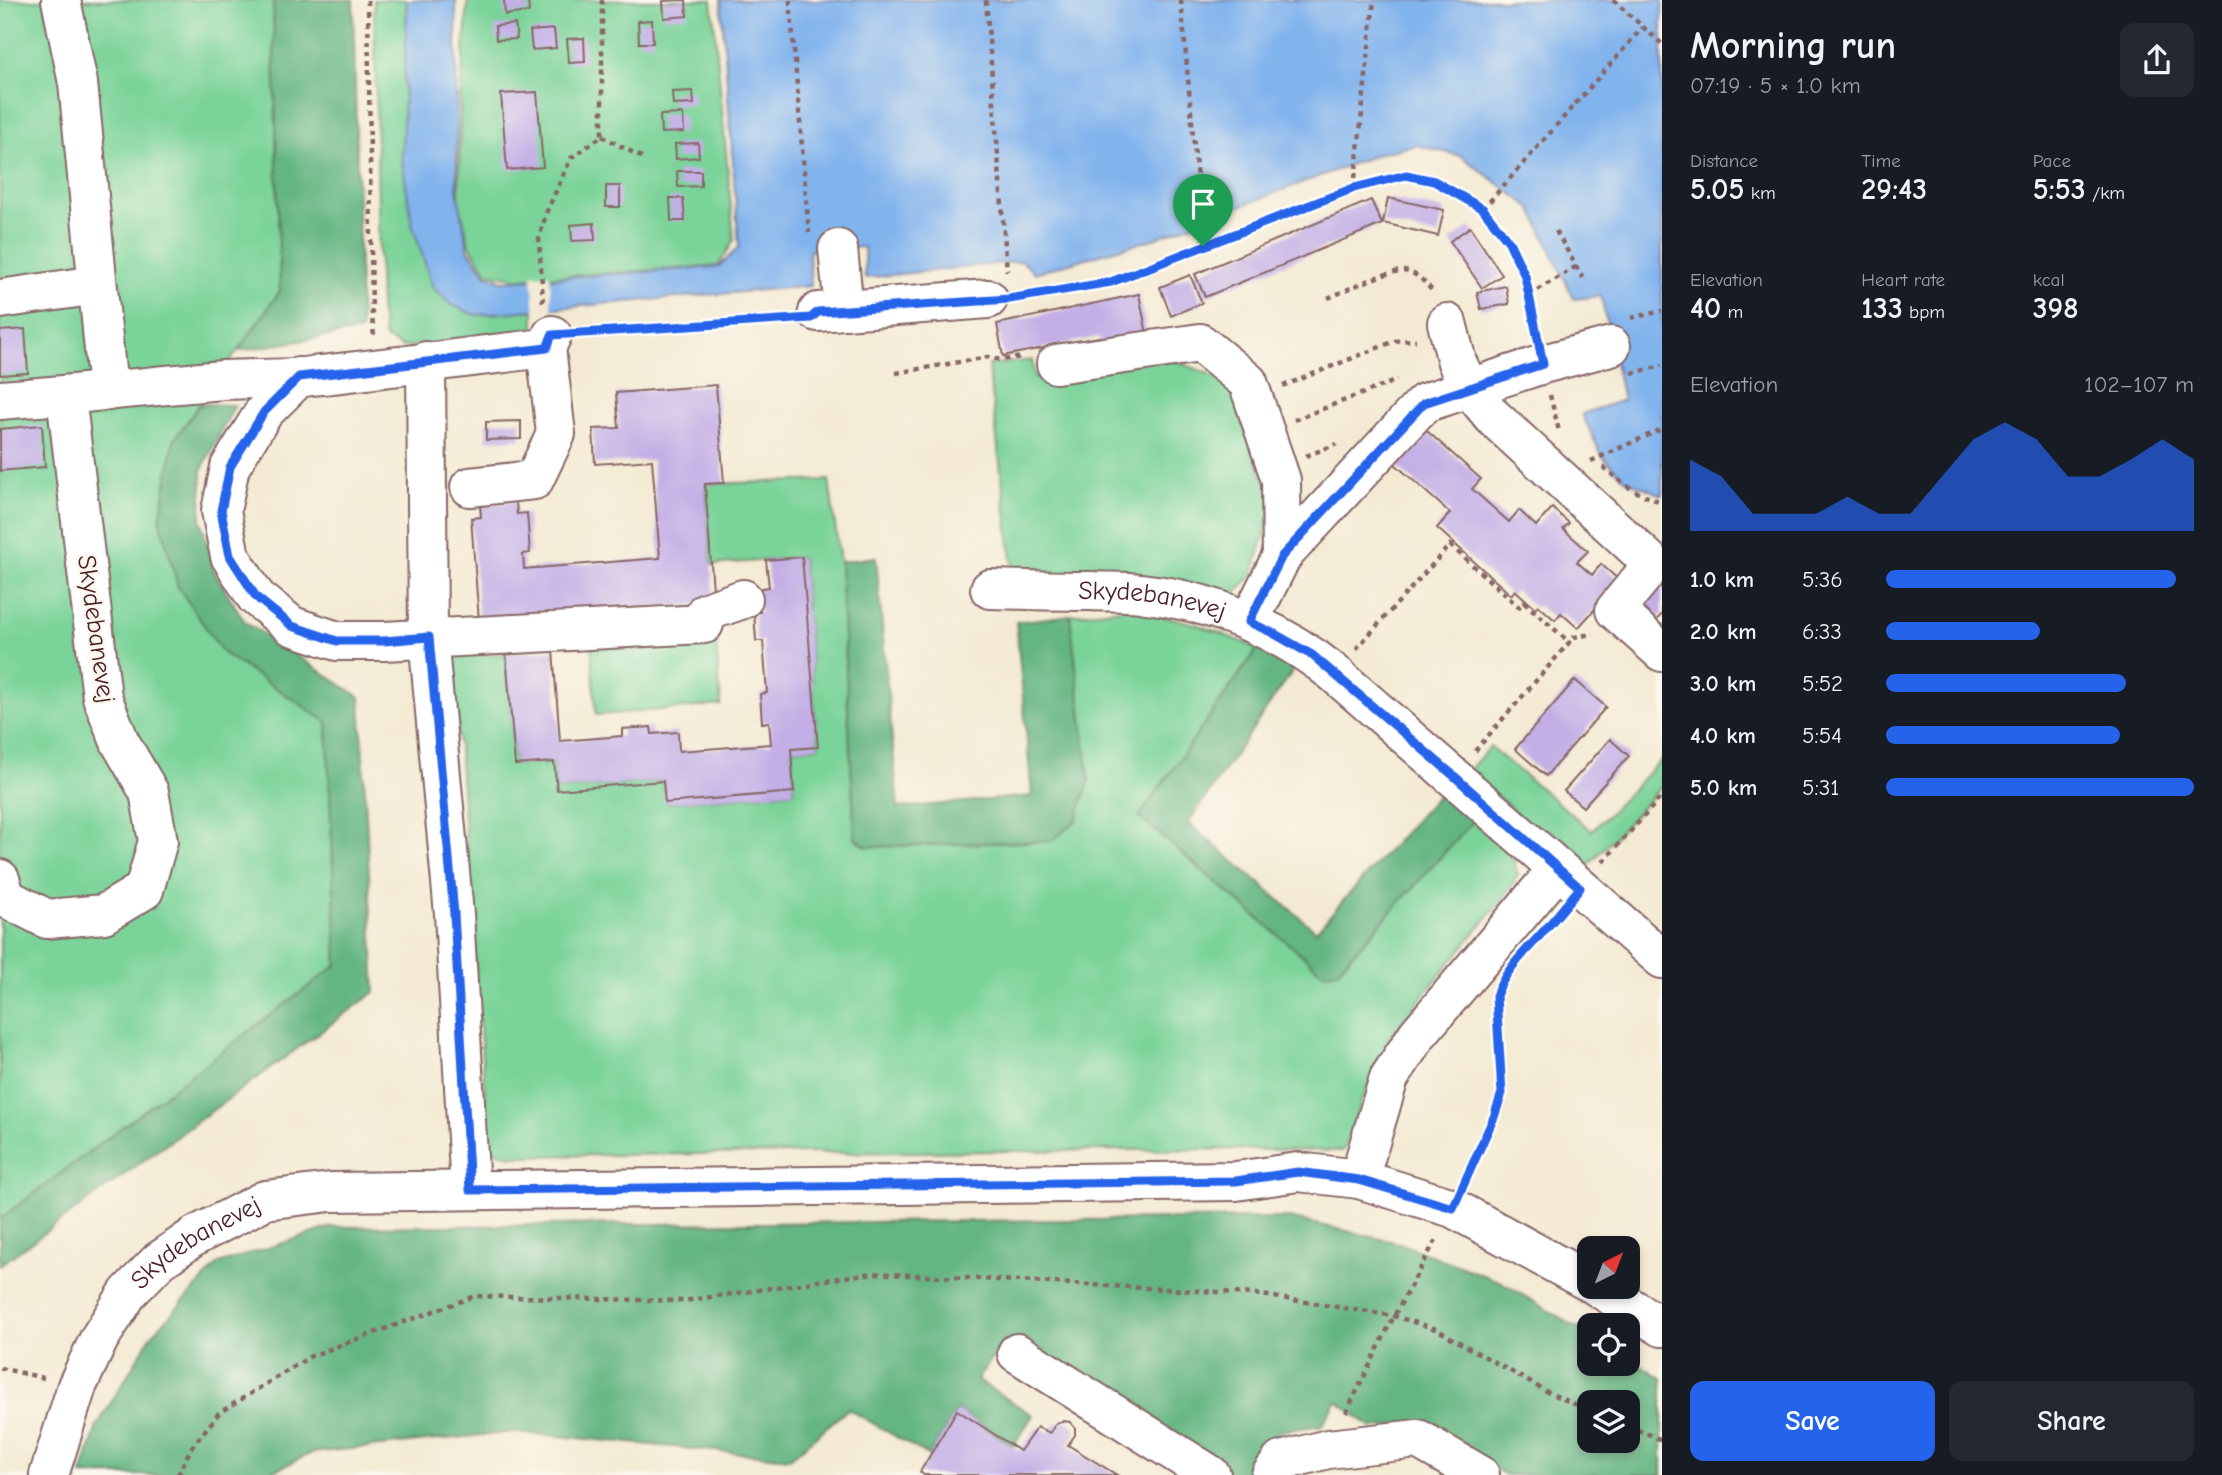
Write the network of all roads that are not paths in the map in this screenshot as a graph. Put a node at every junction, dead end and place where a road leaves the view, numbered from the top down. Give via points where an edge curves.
1 (61, 0) edge
2 (824, 241) road end
3 (97, 285) junction
4 (0, 299) edge
5 (998, 299) road end
6 (1447, 323) road end
7 (1620, 360) road end
8 (426, 361) junction
9 (1056, 364) road end
10 (299, 377) junction
11 (1469, 388) junction
12 (108, 391) junction
13 (66, 396) junction
14 (0, 400) edge
15 (470, 486) dead end
16 (1282, 556) junction
17 (990, 589) dead end
18 (743, 599) dead end
19 (1249, 622) junction
20 (429, 637) junction
21 (1662, 652) edge
22 (1569, 878) junction
23 (0, 879) edge
24 (1662, 959) edge
25 (1359, 1180) junction
26 (470, 1190) junction
27 (1577, 1275) edge
28 (1617, 1299) edge
29 (1662, 1327) edge
30 (1017, 1353) dead end
31 (1341, 1457) edge
32 (49, 1475) edge
33 (1211, 1475) edge
34 (1272, 1475) edge
35 (1480, 1475) edge

1 - 3 street via 78,83
2 - 5 street via 831,311
3 - 4 street
3 - 12 street
6 - 11 street
7 - 11 street via 1543,364
8 - 10 street
8 - 15 street via 547,330 556,434 534,480
8 - 20 street
9 - 16 street via 1200,342 1248,382 1281,480
10 - 12 street
10 - 20 street via 264,412 230,467 221,511 230,556 256,597 292,626 337,641
11 - 16 street via 1424,403
11 - 21 street via 1493,417 1653,564 1615,610
12 - 13 street
13 - 14 street
13 - 23 street, Skydebanevej via 102,697 120,742 149,792 159,841 144,890 104,914 47,919 6,898
16 - 19 street
17 - 19 street, Skydebanevej via 1139,592
18 - 20 street via 706,612 704,624
19 - 22 street, Skydebanevej via 1312,655
20 - 26 street via 454,914
22 - 24 street, Skydebanevej
22 - 25 street via 1410,1045 1389,1078
25 - 26 street, Skydebanevej via 1298,1172 1236,1181
25 - 27 street, Skydebanevej via 1453,1208
26 - 32 street, Skydebanevej via 331,1192 265,1200 195,1236 159,1261 128,1293 99,1339 77,1386
28 - 29 street
30 - 33 street
31 - 34 street via 1281,1461
31 - 35 street via 1418,1439

